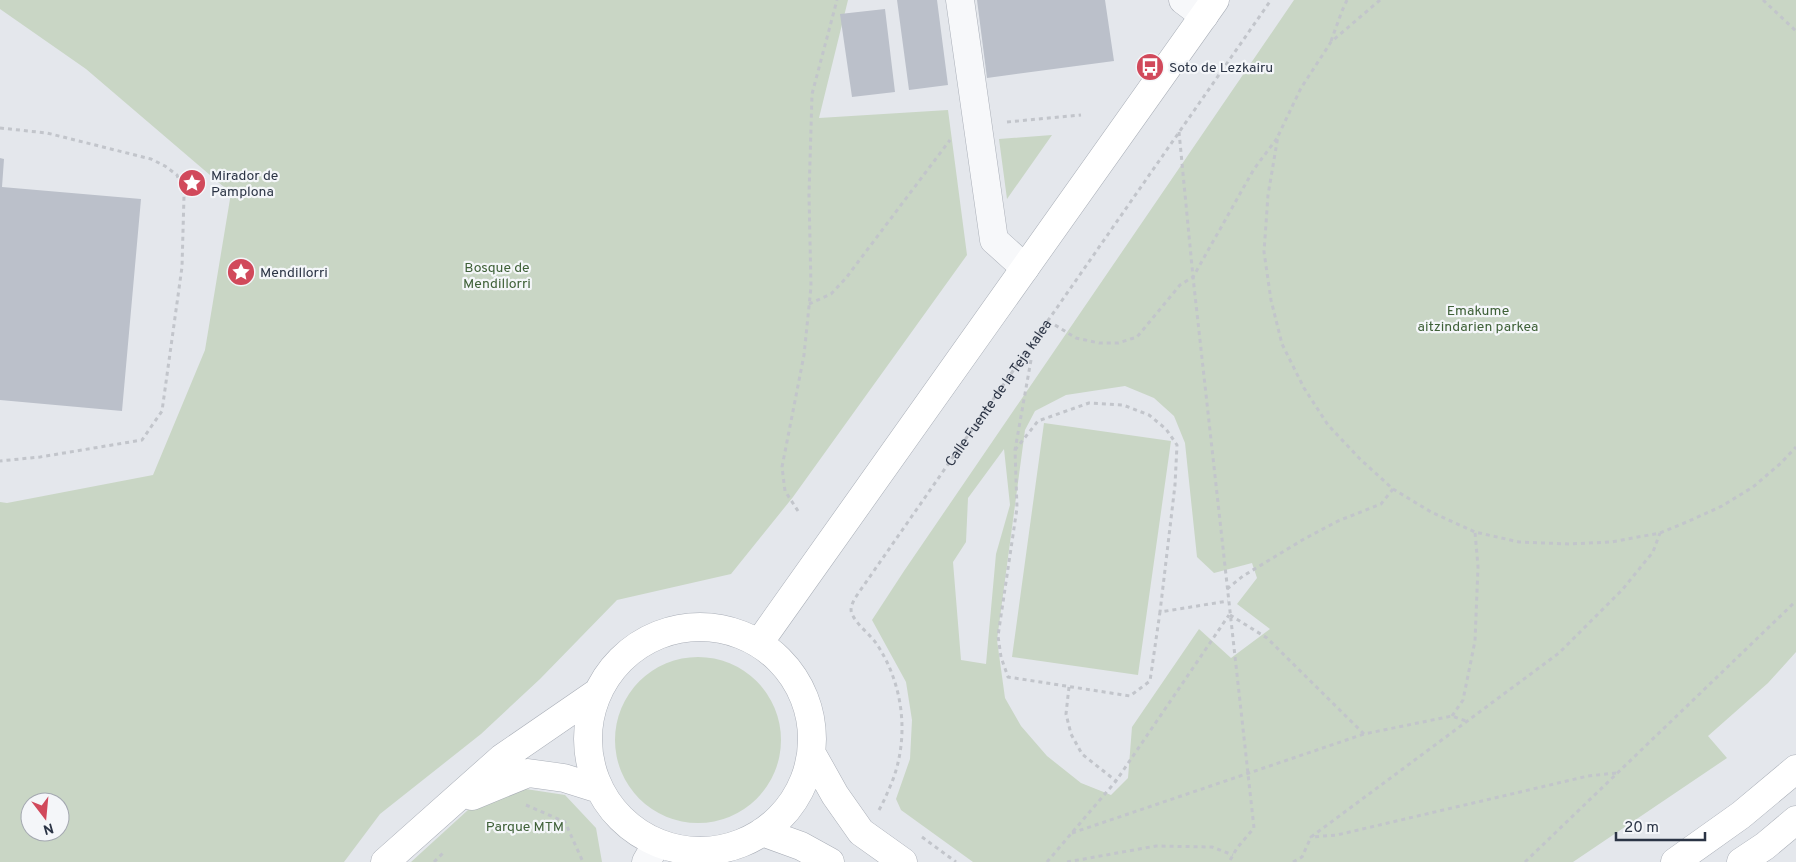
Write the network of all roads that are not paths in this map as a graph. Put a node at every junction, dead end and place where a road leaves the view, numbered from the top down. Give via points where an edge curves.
1 (960, 0) edge
2 (1201, 5) edge
3 (1025, 268) junction
4 (759, 643) junction
5 (598, 692) junction
6 (812, 754) junction
7 (1796, 768) edge
8 (599, 789) junction
9 (1796, 820) edge
10 (430, 822) junction
11 (762, 832) junction
12 (652, 853) edge
13 (385, 862) edge
14 (830, 862) edge
15 (903, 862) edge
16 (1675, 862) edge
17 (1741, 862) edge

1 - 3 street via 994,240
2 - 3 street
3 - 4 street
4 - 5 street via 724,629 686,628 650,639 619,661
4 - 6 street via 784,664 802,691 812,722
5 - 8 street via 588,724 589,758
5 - 10 street via 502,758
6 - 11 street via 803,785 786,812
6 - 15 street via 861,832
7 - 16 street via 1741,815
8 - 10 street via 564,778 528,773 478,792
8 - 12 street via 614,812
9 - 17 street
10 - 13 street
11 - 12 street via 729,848
11 - 14 street via 802,846

